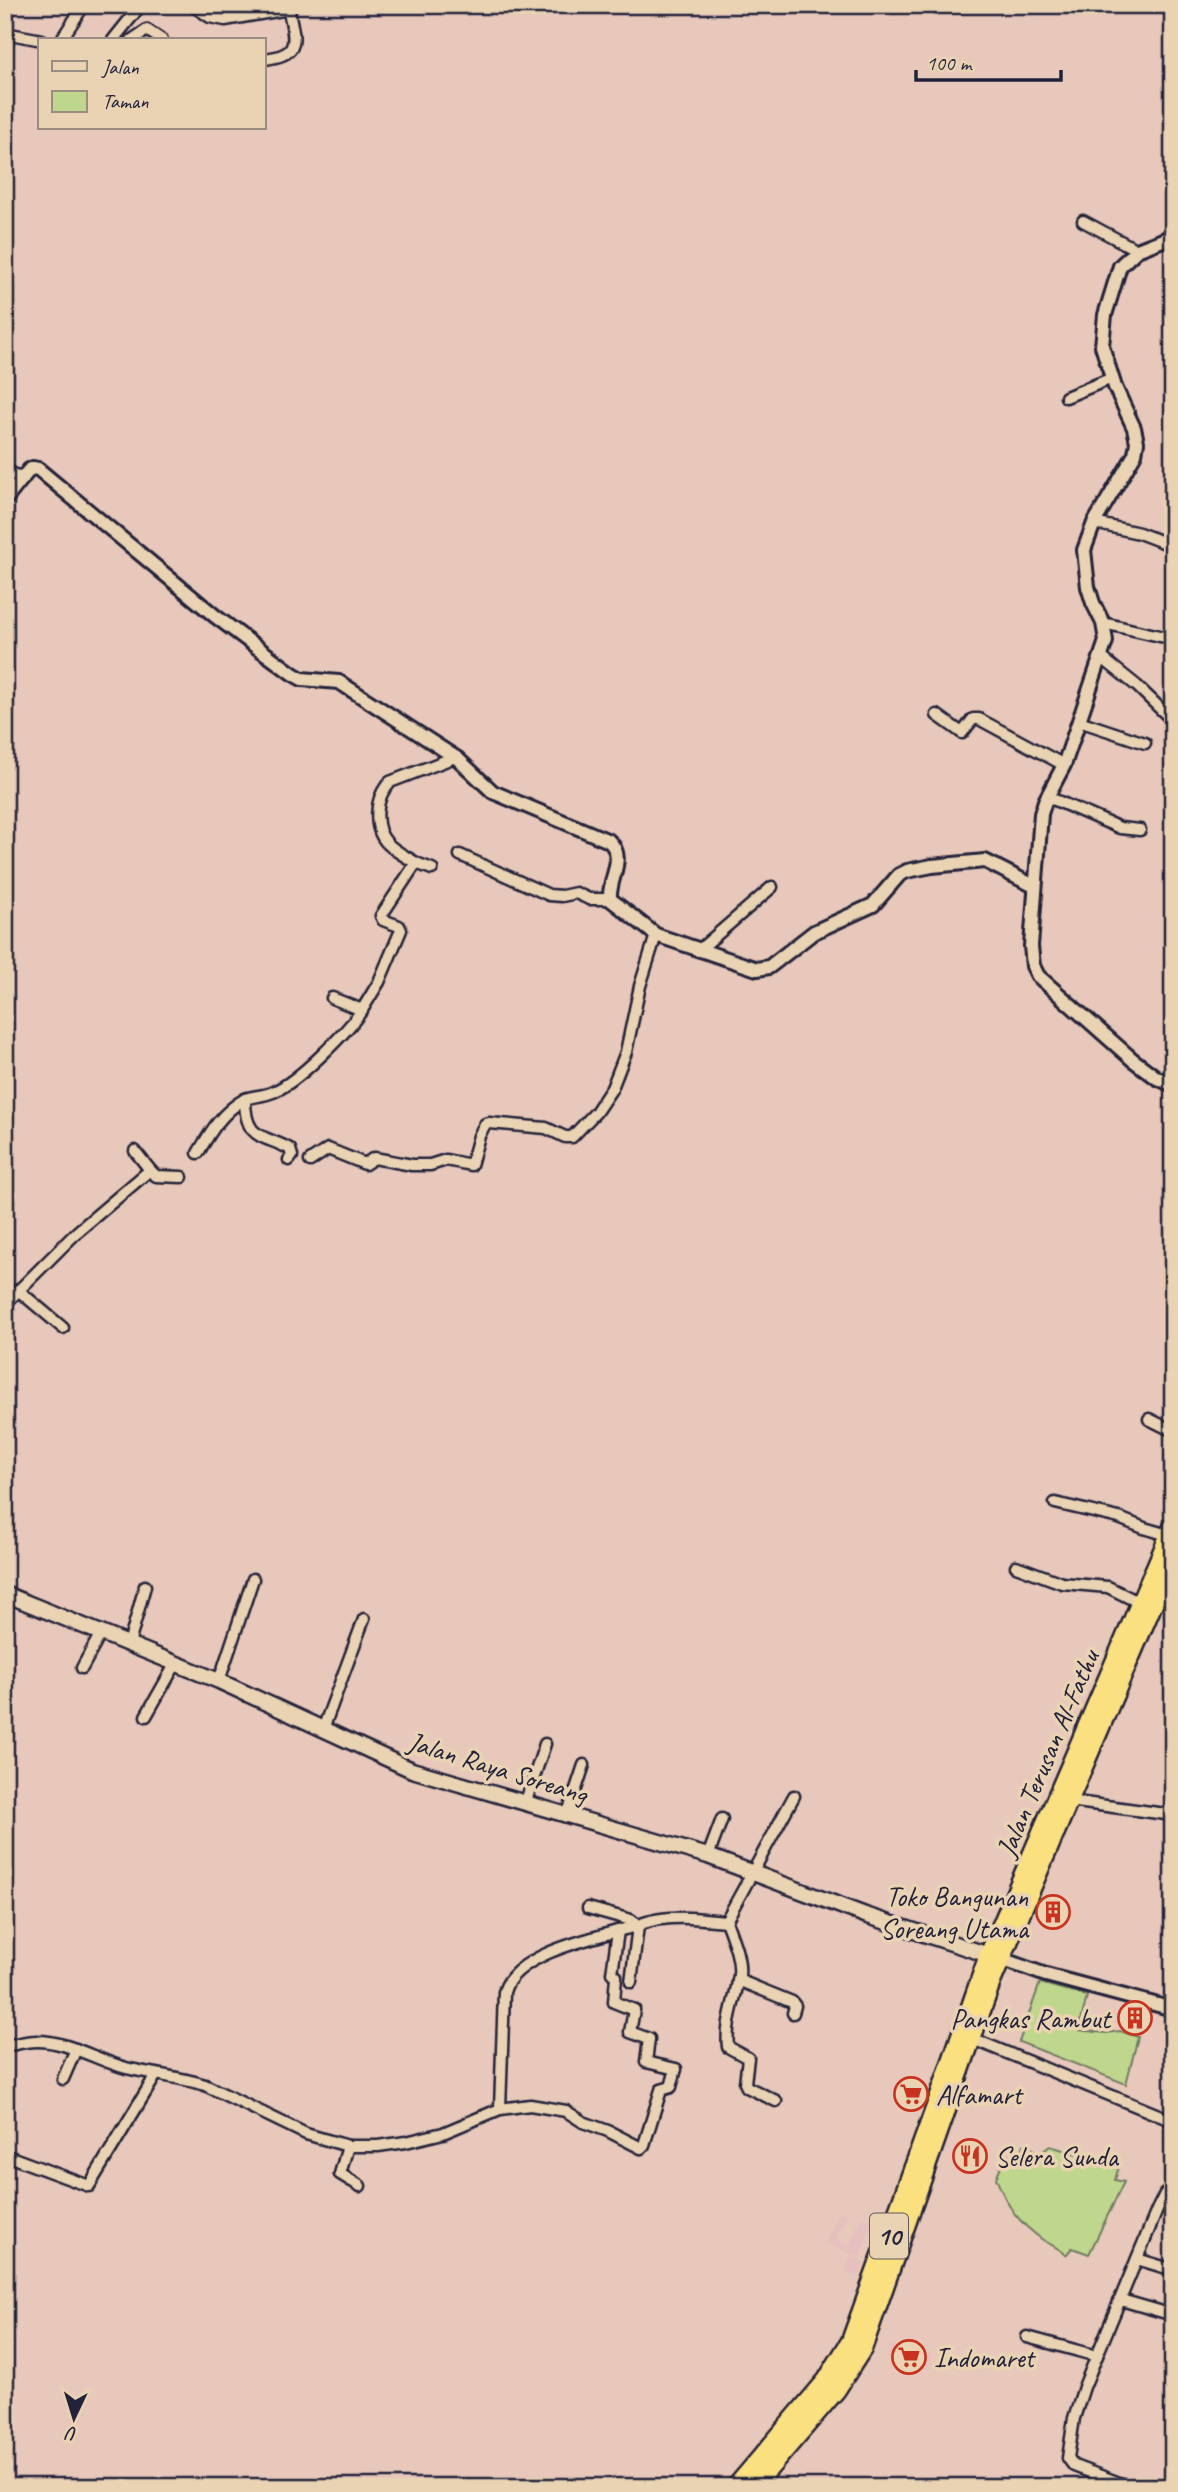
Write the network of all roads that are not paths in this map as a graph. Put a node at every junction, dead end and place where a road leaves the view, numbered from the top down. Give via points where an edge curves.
1 (83, 5) edge
2 (141, 5) edge
3 (192, 5) edge
4 (1168, 5) edge
5 (288, 7) edge
6 (1173, 9) edge
7 (133, 18) junction
8 (147, 30) junction
9 (7, 33) edge
10 (62, 38) edge
11 (116, 38) edge
12 (135, 38) edge
13 (159, 38) edge
14 (38, 39) edge
15 (5, 52) edge
16 (266, 60) edge
17 (1083, 221) dead end
18 (1173, 236) edge
19 (1137, 250) junction
20 (1112, 378) junction
21 (1066, 397) dead end
22 (5, 469) edge
23 (23, 480) junction
24 (5, 499) edge
25 (1094, 523) junction
26 (1173, 546) edge
27 (1103, 623) junction
28 (1173, 639) edge
29 (1101, 657) junction
30 (937, 715) dead end
31 (1172, 720) edge
32 (1079, 721) junction
33 (1145, 743) dead end
34 (455, 757) junction
35 (1064, 765) junction
36 (1048, 797) junction
37 (1140, 830) dead end
38 (460, 855) dead end
39 (416, 863) junction
40 (432, 869) dead end
41 (1034, 886) junction
42 (772, 887) dead end
43 (611, 899) junction
44 (656, 935) junction
45 (698, 951) junction
46 (332, 998) dead end
47 (362, 1010) junction
48 (1173, 1085) edge
49 (246, 1098) junction
50 (135, 1151) dead end
51 (198, 1153) dead end
52 (289, 1160) dead end
53 (310, 1161) dead end
54 (150, 1170) junction
55 (182, 1177) dead end
56 (18, 1290) junction
57 (5, 1304) edge
58 (63, 1328) dead end
59 (1149, 1419) dead end
60 (1173, 1432) edge
61 (1055, 1503) dead end
62 (1170, 1530) edge
63 (1169, 1555) edge
64 (1016, 1566) dead end
65 (253, 1580) dead end
66 (145, 1586) dead end
67 (5, 1594) edge
68 (1140, 1602) junction
69 (364, 1619) dead end
70 (101, 1633) junction
71 (129, 1644) junction
72 (176, 1664) junction
73 (82, 1668) dead end
74 (219, 1681) junction
75 (146, 1716) dead end
76 (323, 1728) junction
77 (545, 1744) dead end
78 (584, 1765) dead end
79 (794, 1796) dead end
80 (1069, 1801) junction
81 (525, 1804) junction
82 (1173, 1815) edge
83 (567, 1816) junction
84 (722, 1819) dead end
85 (708, 1856) junction
86 (753, 1872) junction
87 (588, 1908) dead end
88 (726, 1921) junction
89 (638, 1926) junction
90 (618, 1931) junction
91 (994, 1957) junction
92 (738, 1980) junction
93 (631, 1982) dead end
94 (1173, 2009) edge
95 (793, 2013) dead end
96 (973, 2039) junction
97 (5, 2046) edge
98 (76, 2049) junction
99 (156, 2075) junction
100 (63, 2079) dead end
101 (776, 2101) dead end
102 (500, 2109) junction
103 (1173, 2121) edge
104 (348, 2146) junction
105 (5, 2155) edge
106 (360, 2186) dead end
107 (1173, 2187) edge
108 (1137, 2259) junction
109 (1173, 2270) edge
110 (1121, 2300) junction
111 (1173, 2315) edge
112 (1027, 2337) dead end
113 (1097, 2357) junction
114 (735, 2487) edge
115 (754, 2487) edge
116 (1130, 2487) edge

1 - 10 street
2 - 7 street
3 - 5 street via 225,20
4 - 6 street
5 - 16 street via 292,50
7 - 8 street
7 - 11 street
8 - 12 street
8 - 13 street
9 - 14 street
9 - 15 street
17 - 19 street
18 - 19 street
19 - 20 street via 1117,270 1105,316 1102,344
20 - 21 street
20 - 25 street via 1134,428 1137,448
22 - 23 street
23 - 24 street
23 - 34 street via 29,470 38,469 215,616 293,674 339,682
25 - 26 street
25 - 27 street via 1084,550 1085,565 1093,603
27 - 28 street
27 - 29 street via 1106,638
29 - 31 street
29 - 32 street
30 - 35 street via 962,733 973,719 979,719
32 - 33 street
32 - 35 street
34 - 39 street via 390,782 381,795 377,818 386,843
34 - 43 street via 493,792 614,845 617,858
35 - 36 street
36 - 37 street via 1120,828
36 - 41 street via 1043,806
38 - 43 street via 549,895 576,893 589,899
39 - 40 street
39 - 47 street via 381,916 401,930
41 - 45 street via 985,861 932,866 903,872 873,905 814,932 765,968
41 - 48 street via 1033,969 1133,1060
42 - 45 street
43 - 44 street
44 - 45 street
44 - 53 street via 626,1052 612,1088 572,1137 546,1128 489,1123 479,1136 471,1166 446,1160 412,1165 374,1157 365,1164 328,1149
46 - 47 street
47 - 49 street via 343,1036 295,1077 273,1093
49 - 51 street via 223,1115
49 - 52 street via 252,1129 261,1139 290,1149
50 - 54 street
54 - 55 street via 156,1176
54 - 56 street
56 - 57 street
56 - 58 street
59 - 60 street
61 - 62 street via 1143,1528
62 - 63 highway, Jalan Terusan Al-Fathu / 10
63 - 68 highway, Jalan Terusan Al-Fathu / 10
63 - 80 highway, Jalan Terusan Al-Fathu / 10
64 - 68 street via 1062,1583 1108,1587
65 - 74 street
66 - 71 street
67 - 70 main road, Jalan Raya Soreang
68 - 91 highway, Jalan Terusan Al-Fathu / 10
69 - 76 street
70 - 71 main road, Jalan Raya Soreang
70 - 73 street
71 - 72 main road, Jalan Raya Soreang
72 - 74 main road, Jalan Raya Soreang
72 - 75 street
74 - 76 main road, Jalan Raya Soreang
76 - 81 main road, Jalan Raya Soreang via 412,1770
77 - 81 street
78 - 83 street
79 - 86 street
80 - 82 street
80 - 91 highway, Jalan Terusan Al-Fathu / 10
81 - 83 main road, Jalan Raya Soreang
83 - 85 main road, Jalan Raya Soreang
84 - 85 street
85 - 86 main road, Jalan Raya Soreang
86 - 88 street
86 - 91 main road, Jalan Raya Soreang
87 - 89 street
88 - 89 street via 663,1918
88 - 92 street via 736,1949
89 - 90 street
89 - 93 street
90 - 102 street via 565,1946 508,1980
90 - 102 street via 612,1972 617,1976 614,2002 634,2010 630,2032 649,2039 646,2062 676,2069 671,2087 661,2090 645,2145 639,2148 554,2108
91 - 94 street
91 - 96 highway, Jalan Terusan Al-Fathu / 10
91 - 114 highway, Jalan Terusan Al-Fathu / 10 via 850,2341 819,2389
92 - 95 street via 792,2002
92 - 101 street via 729,2012 728,2047 748,2059 747,2087
96 - 103 street
96 - 115 highway, Jalan Terusan Al-Fathu / 10 via 863,2349 837,2390
97 - 98 street via 34,2041
98 - 99 street
98 - 100 street
99 - 104 street via 205,2085 306,2134
99 - 105 street via 90,2185
102 - 104 street via 443,2133 387,2145
104 - 106 street via 340,2174
107 - 108 street via 1161,2201
108 - 109 street
108 - 110 street
110 - 111 street
110 - 113 street
112 - 113 street
113 - 116 street via 1074,2418 1068,2458 1074,2466

